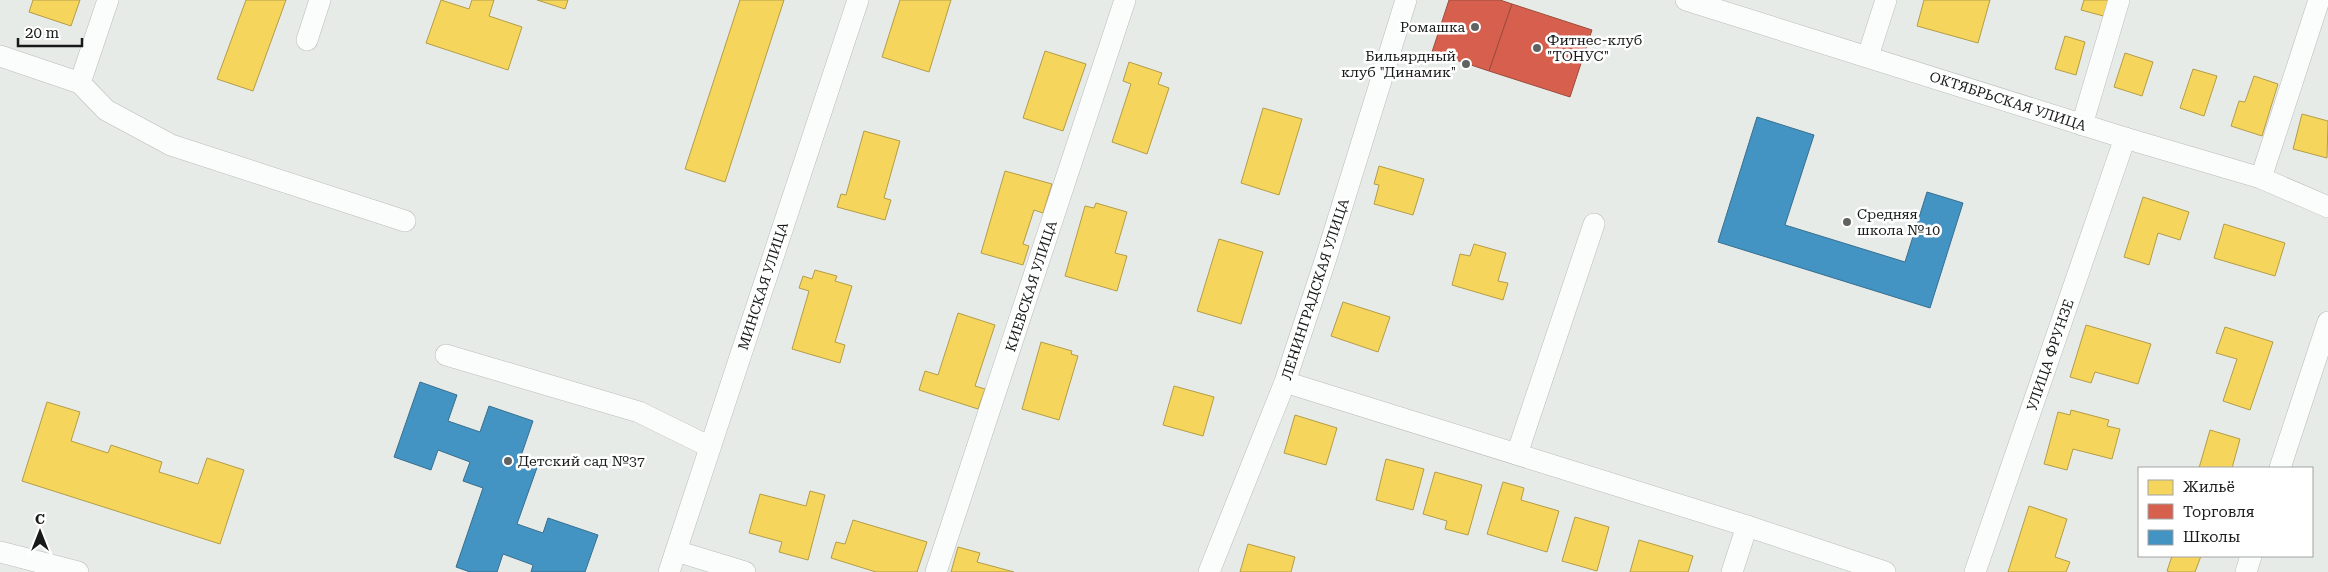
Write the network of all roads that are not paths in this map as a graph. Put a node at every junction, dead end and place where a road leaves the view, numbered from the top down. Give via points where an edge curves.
1 (108, 0) edge
2 (320, 0) edge
3 (858, 0) edge
4 (1126, 0) edge
5 (1406, 0) edge
6 (1686, 0) edge
7 (1886, 0) edge
8 (2119, 0) edge
9 (2319, 0) edge
10 (307, 40) dead end
11 (0, 56) edge
12 (1868, 56) junction
13 (80, 83) junction
14 (2082, 125) junction
15 (2125, 138) junction
16 (2262, 178) junction
17 (2328, 207) edge
18 (405, 222) dead end
19 (1594, 224) dead end
20 (2328, 322) edge
21 (446, 355) dead end
22 (1285, 382) junction
23 (710, 447) junction
24 (1517, 454) junction
25 (2280, 467) edge
26 (1747, 526) junction
27 (676, 551) junction
28 (0, 552) edge
29 (2251, 557) edge
30 (78, 572) edge
31 (669, 572) edge
32 (745, 572) edge
33 (936, 572) edge
34 (1210, 572) edge
35 (1732, 572) edge
36 (1885, 572) edge
37 (1975, 572) edge
38 (2246, 572) edge

1 - 13 street
2 - 10 street
3 - 23 street, МИНСКАЯ УЛИЦА
4 - 33 street, КИЕВСКАЯ УЛИЦА
5 - 22 street, ЛЕНИНГРАДСКАЯ УЛИЦА
6 - 12 street, ОКТЯБРЬСКАЯ УЛИЦА
7 - 12 street
8 - 14 street
9 - 16 street
11 - 13 street
12 - 14 street, ОКТЯБРЬСКАЯ УЛИЦА
13 - 18 street via 106,110 171,146
14 - 15 street, ОКТЯБРЬСКАЯ УЛИЦА
15 - 16 street, ОКТЯБРЬСКАЯ УЛИЦА
15 - 37 street, УЛИЦА ФРУНЗЕ
16 - 17 street, ОКТЯБРЬСКАЯ УЛИЦА
19 - 24 street
20 - 25 street
21 - 23 street via 639,412
22 - 24 street
22 - 34 street, ЛЕНИНГРАДСКАЯ УЛИЦА
23 - 27 street, МИНСКАЯ УЛИЦА
24 - 26 street
26 - 35 street
26 - 36 street
27 - 31 street, МИНСКАЯ УЛИЦА
27 - 32 street
28 - 30 street
29 - 38 street

